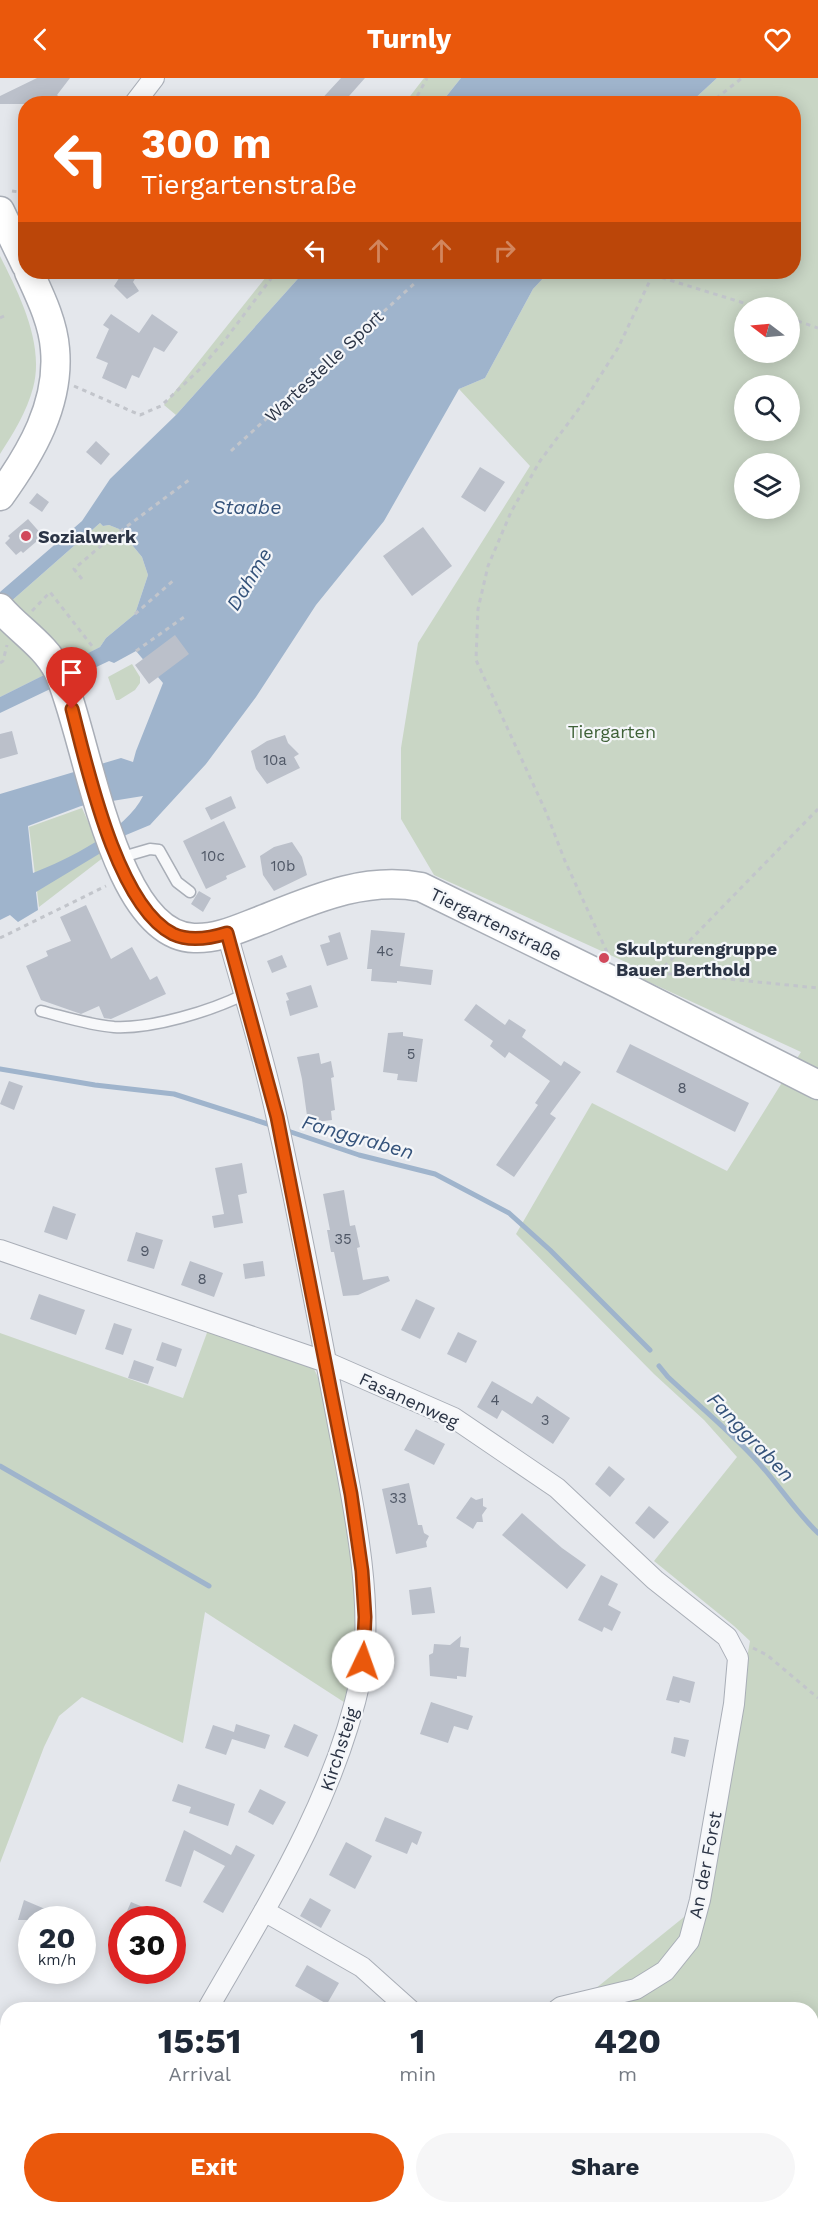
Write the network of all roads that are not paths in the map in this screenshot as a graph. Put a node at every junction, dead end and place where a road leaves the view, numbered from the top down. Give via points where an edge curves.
1 (154, 78) edge
2 (140, 96) edge
3 (6, 201) edge
4 (18, 238) edge
5 (33, 279) edge
6 (0, 496) edge
7 (10, 620) edge
8 (110, 846) junction
9 (190, 892) dead end
10 (227, 933) junction
11 (245, 993) junction
12 (41, 1011) dead end
13 (818, 1085) edge
14 (0, 1250) edge
15 (326, 1362) junction
16 (727, 1636) joint
17 (264, 1911) junction
18 (212, 2002) edge
19 (401, 2002) edge
20 (582, 2002) edge

1 - 2 street
3 - 4 street
5 - 6 street via 56,348 56,380 44,422
7 - 8 street, Tiergartenstraße via 47,655 60,675
8 - 9 lane via 159,850 177,882
8 - 10 street, Tiergartenstraße via 141,904 156,922 175,934 192,938
10 - 11 street, Kirchsteig
10 - 13 street, Tiergartenstraße via 358,887 390,883 421,887
11 - 12 lane via 217,1007 136,1026 93,1024
11 - 15 street, Kirchsteig via 277,1117
14 - 15 street, Fasanenweg
15 - 16 street, Fasanenweg via 454,1419 557,1488 655,1580
15 - 17 street, Kirchsteig via 362,1571 363,1661 326,1792
16 - 20 street, An der Forst via 738,1658 734,1704 700,1900 689,1941 666,1971 636,1989
17 - 18 street, Kirchsteig
17 - 19 street via 362,1967

